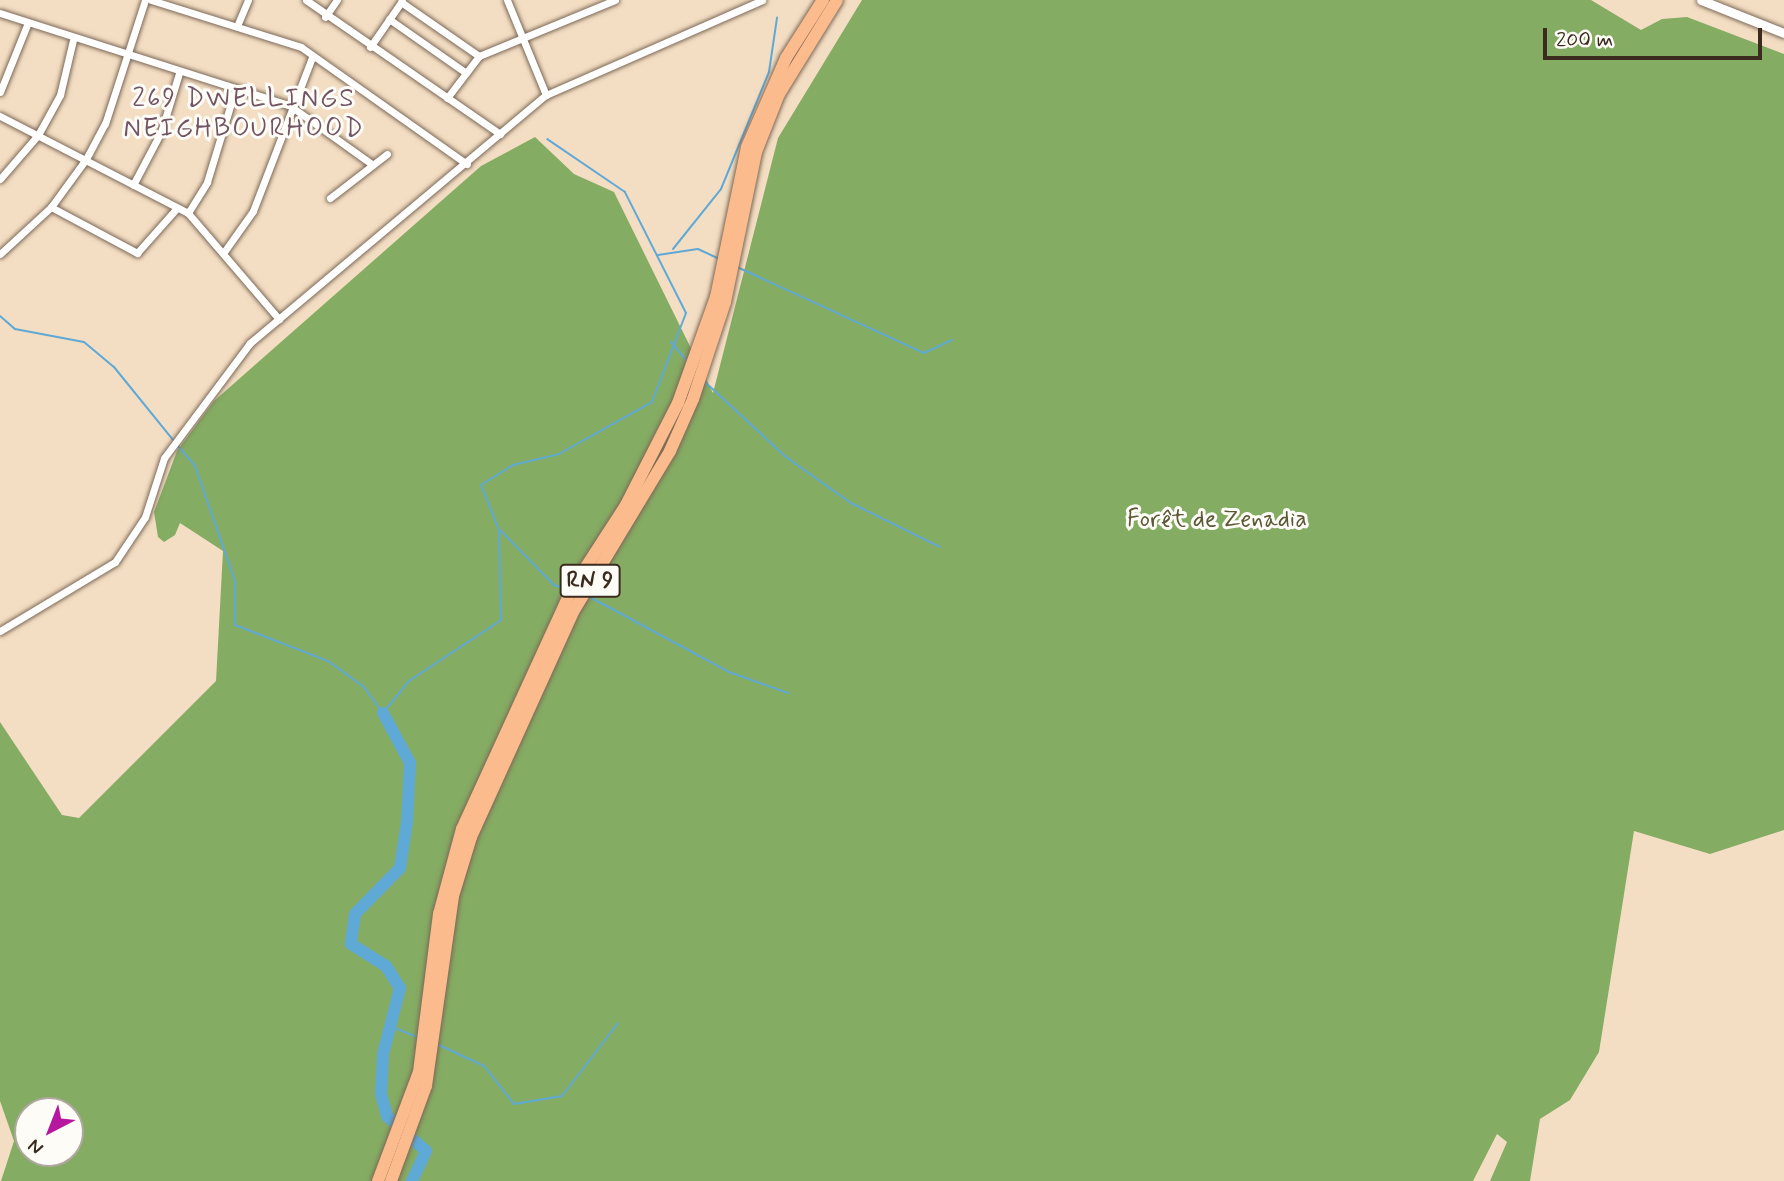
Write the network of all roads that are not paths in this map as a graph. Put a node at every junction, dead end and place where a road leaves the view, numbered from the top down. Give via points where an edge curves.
1 (145, 0) edge
2 (151, 0) edge
3 (248, 0) edge
4 (306, 0) edge
5 (337, 0) edge
6 (507, 0) edge
7 (615, 0) edge
8 (762, 0) edge
9 (823, 0) edge
10 (837, 0) edge
11 (1701, 0) edge
12 (402, 1) edge
13 (0, 13) edge
14 (325, 17) junction
15 (389, 19) junction
16 (27, 25) junction
17 (237, 26) junction
18 (1784, 33) edge
19 (523, 39) junction
20 (73, 40) junction
21 (370, 47) junction
22 (479, 56) junction
23 (127, 57) junction
24 (312, 57) junction
25 (179, 73) junction
26 (466, 73) junction
27 (234, 90) junction
28 (0, 92) edge
29 (545, 95) junction
30 (447, 98) junction
31 (289, 105) junction
32 (0, 116) edge
33 (500, 134) junction
34 (38, 135) junction
35 (387, 154) dead end
36 (86, 159) junction
37 (467, 164) junction
38 (373, 165) junction
39 (0, 179) edge
40 (133, 186) junction
41 (330, 198) dead end
42 (51, 207) junction
43 (177, 208) junction
44 (188, 214) junction
45 (224, 253) junction
46 (0, 254) edge
47 (279, 319) junction
48 (0, 631) edge
49 (378, 1181) edge
50 (391, 1181) edge

1 - 23 street
2 - 17 street
3 - 17 street
4 - 14 street
5 - 14 street
6 - 19 street
7 - 19 street
8 - 29 street
9 - 49 highway, RN 9 via 786,58 750,137 716,296 678,402 626,505 573,587 462,829 439,914 419,1072
10 - 50 highway, RN 9 via 788,77 756,152 725,302 693,399 660,469 573,612 471,837 453,896 426,1086
11 - 18 street
12 - 15 street
12 - 22 street
13 - 16 street
14 - 21 street
15 - 21 street
15 - 26 street
16 - 20 street
16 - 28 street
17 - 24 street via 283,39
19 - 22 street
19 - 29 street
20 - 23 street
20 - 34 street via 60,95
21 - 30 street
22 - 26 street
23 - 25 street
23 - 36 street
24 - 31 street
24 - 37 street
25 - 27 street
25 - 40 street via 161,132
26 - 30 street
27 - 31 street
27 - 44 street via 207,182
29 - 33 street
30 - 33 street
31 - 38 street
31 - 45 street via 253,212
32 - 34 street
33 - 37 street
34 - 36 street
34 - 39 street
35 - 38 street
36 - 40 street
36 - 42 street
37 - 47 street
38 - 41 street
40 - 43 street
42 - 43 street via 137,254
42 - 46 street
43 - 44 street
44 - 45 street
45 - 47 street
47 - 48 street via 250,343 164,458 145,517 115,562

